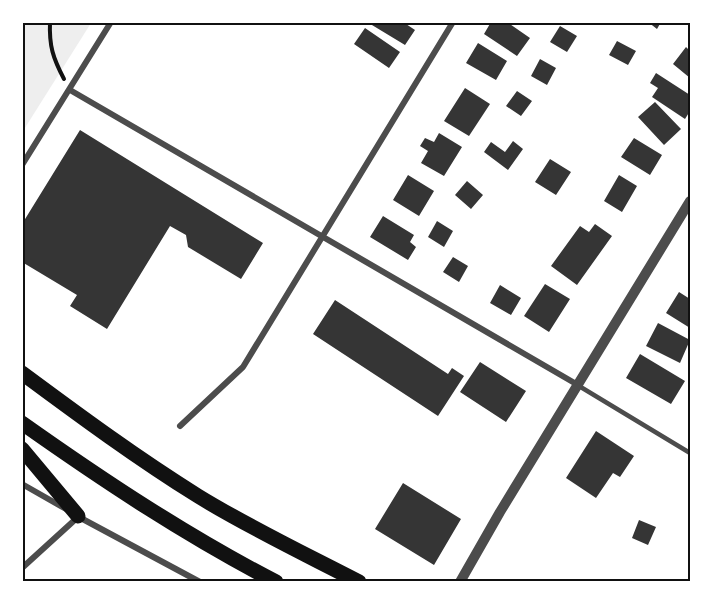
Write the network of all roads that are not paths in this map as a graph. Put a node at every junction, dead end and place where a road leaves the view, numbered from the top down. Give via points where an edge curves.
1 (111, 22) edge
2 (453, 22) edge
3 (70, 90) junction
4 (22, 165) edge
5 (690, 201) edge
6 (322, 238) junction
7 (22, 373) edge
8 (579, 386) junction
9 (22, 423) edge
10 (180, 426) dead end
11 (22, 449) edge
12 (690, 453) edge
13 (22, 484) edge
14 (78, 516) junction
15 (22, 568) edge
16 (200, 582) edge
17 (276, 582) edge
18 (359, 582) edge
19 (460, 582) edge

1 - 3 street
2 - 6 street
3 - 4 street
3 - 6 street
5 - 8 street
6 - 8 street
6 - 10 street via 243,367
7 - 18 main road via 128,450 200,496
8 - 12 lane
8 - 19 street
9 - 17 main road via 109,483
11 - 14 main road
13 - 14 street
14 - 15 street
14 - 16 street

